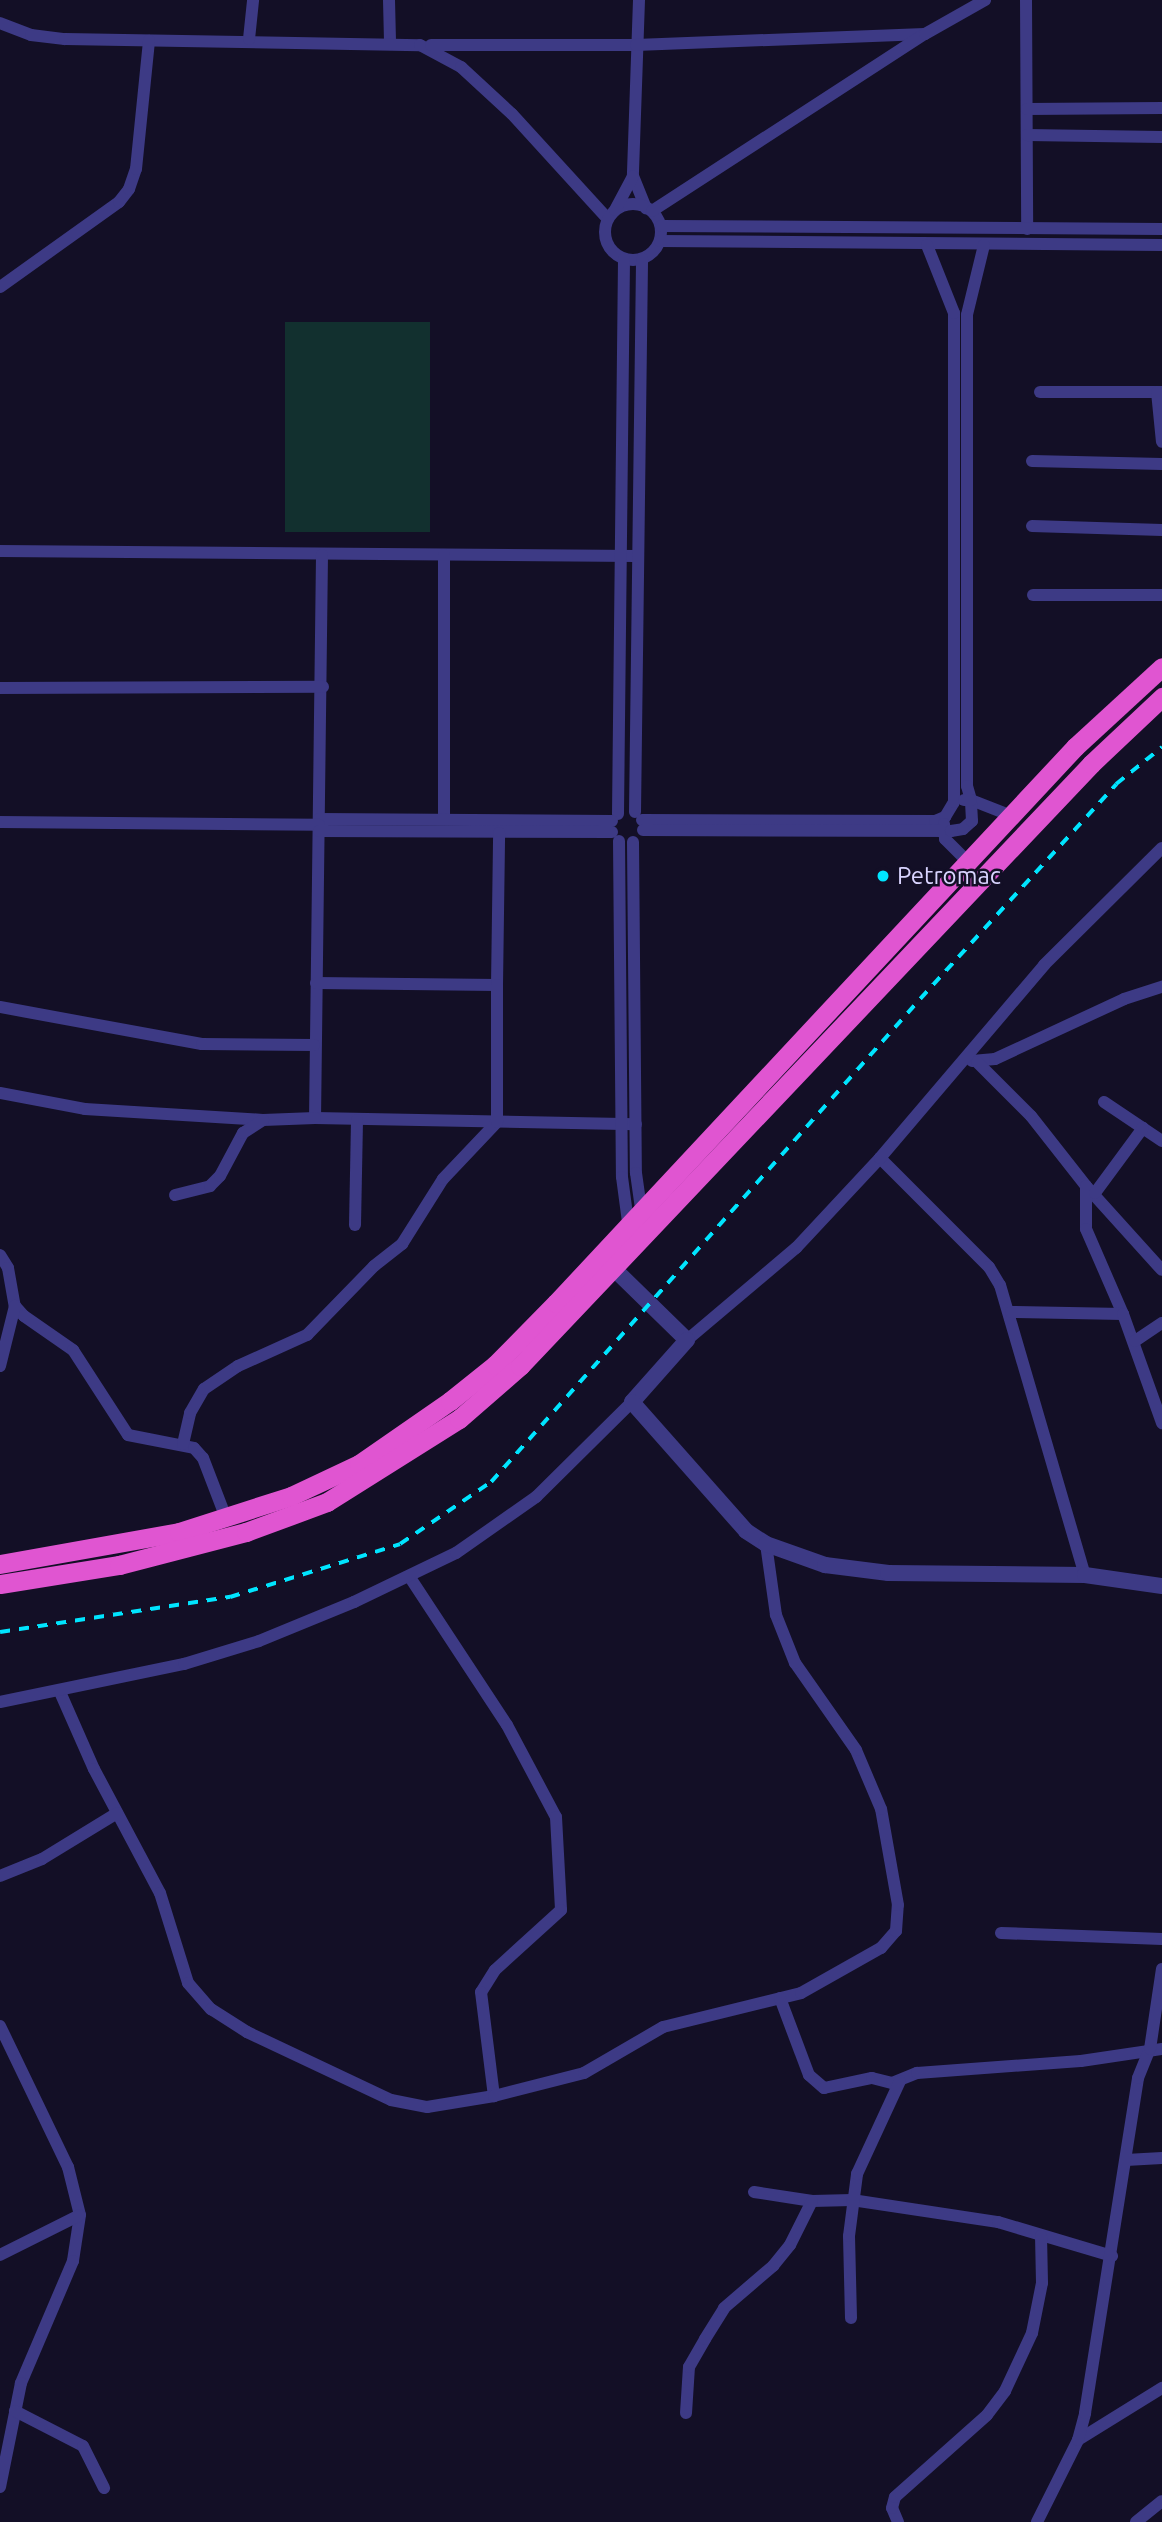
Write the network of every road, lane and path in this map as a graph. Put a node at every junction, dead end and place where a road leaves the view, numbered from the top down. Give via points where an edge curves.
1 (253, 0) edge
2 (390, 0) edge
3 (639, 0) edge
4 (985, 0) edge
5 (1026, 0) edge
6 (0, 23) edge
7 (925, 34) junction
8 (249, 39) junction
9 (149, 41) junction
10 (390, 42) junction
11 (420, 45) junction
12 (636, 45) junction
13 (1162, 108) edge
14 (1027, 109) junction
15 (1027, 135) junction
16 (1162, 137) edge
17 (633, 176) junction
18 (649, 209) junction
19 (611, 215) junction
20 (661, 226) junction
21 (1027, 229) junction
22 (1162, 229) edge
23 (660, 241) junction
24 (928, 245) junction
25 (984, 245) junction
26 (1162, 246) edge
27 (624, 259) junction
28 (642, 259) junction
29 (0, 270) edge
30 (13, 274) junction
31 (0, 287) edge
32 (1040, 392) dead end
33 (1159, 392) edge
34 (960, 397) junction
35 (1162, 442) edge
36 (1032, 461) dead end
37 (1162, 464) edge
38 (1032, 526) dead end
39 (1162, 530) edge
40 (0, 551) edge
41 (322, 555) junction
42 (444, 555) junction
43 (619, 555) junction
44 (636, 556) junction
45 (1033, 595) dead end
46 (1162, 595) edge
47 (1162, 667) edge
48 (323, 687) junction
49 (0, 688) edge
50 (1162, 697) edge
51 (971, 800) junction
52 (954, 802) junction
53 (1012, 816) junction
54 (945, 817) junction
55 (444, 818) junction
56 (640, 821) junction
57 (0, 822) edge
58 (319, 825) junction
59 (615, 827) junction
60 (944, 831) junction
61 (499, 833) junction
62 (633, 842) junction
63 (1162, 848) edge
64 (969, 863) junction
65 (316, 983) junction
66 (497, 985) junction
67 (1162, 987) edge
68 (0, 1007) edge
69 (314, 1045) junction
70 (971, 1061) junction
71 (0, 1093) edge
72 (1104, 1102) dead end
73 (315, 1118) junction
74 (263, 1120) junction
75 (357, 1120) junction
76 (497, 1122) junction
77 (621, 1124) junction
78 (636, 1124) junction
79 (1143, 1128) junction
80 (1162, 1141) edge
81 (880, 1158) junction
82 (1090, 1189) junction
83 (175, 1195) dead end
84 (635, 1215) junction
85 (355, 1225) dead end
86 (0, 1255) edge
87 (606, 1261) junction
88 (1162, 1270) edge
89 (15, 1306) junction
90 (1011, 1312) junction
91 (1123, 1314) junction
92 (1162, 1323) edge
93 (687, 1340) junction
94 (1135, 1341) junction
95 (0, 1366) edge
96 (632, 1402) junction
97 (1162, 1423) edge
98 (183, 1444) junction
99 (226, 1518) junction
100 (765, 1544) junction
101 (0, 1564) edge
102 (1085, 1575) junction
103 (409, 1576) junction
104 (0, 1584) edge
105 (1162, 1586) edge
106 (60, 1692) junction
107 (0, 1702) edge
108 (117, 1813) junction
109 (0, 1877) edge
110 (1001, 1933) dead end
111 (1162, 1939) edge
112 (1162, 1969) edge
113 (780, 1998) junction
114 (0, 2026) edge
115 (1156, 2049) edge
116 (900, 2081) junction
117 (494, 2096) junction
118 (1162, 2158) edge
119 (1126, 2160) junction
120 (754, 2192) dead end
121 (852, 2200) junction
122 (813, 2201) junction
123 (80, 2216) junction
124 (1041, 2236) junction
125 (0, 2255) edge
126 (1112, 2256) junction
127 (851, 2318) dead end
128 (1162, 2388) edge
129 (686, 2413) dead end
130 (9, 2418) edge
131 (1078, 2440) junction
132 (0, 2487) edge
133 (104, 2488) dead end
134 (1162, 2501) edge
135 (898, 2522) edge
136 (1037, 2522) edge
137 (1136, 2522) edge

1 - 8 street
2 - 10 street
3 - 12 street
4 - 7 street
5 - 14 street
6 - 9 street via 31,35
7 - 12 street
7 - 18 street
8 - 9 street
8 - 10 street
9 - 30 street via 130,189 119,202
10 - 11 street
11 - 12 street
11 - 19 street via 461,66
12 - 17 street
13 - 14 street
14 - 15 street
15 - 16 street
15 - 21 street
17 - 18 street
17 - 19 street
18 - 19 street via 625,205
18 - 20 street
19 - 27 street via 605,239
20 - 21 street
20 - 23 street
21 - 22 street
23 - 24 street
23 - 28 street
24 - 25 street
24 - 34 street via 954,313
25 - 26 street
25 - 34 street via 967,314
27 - 28 street
27 - 43 street
28 - 44 street
29 - 30 street
30 - 31 street
32 - 33 street
33 - 35 street
34 - 51 street via 967,786
34 - 52 street
36 - 37 street
38 - 39 street
40 - 41 street
41 - 42 street
41 - 48 street
42 - 43 street
42 - 55 street
43 - 44 street
43 - 59 street
44 - 56 street
45 - 46 street
47 - 53 highway via 1075,747
48 - 49 street
48 - 58 street
50 - 87 highway via 1081,774
51 - 52 street
51 - 53 street
51 - 60 street via 972,821 963,829
52 - 54 street
53 - 64 highway
54 - 56 street via 935,821
54 - 60 street
55 - 58 street
55 - 59 street
56 - 59 street
56 - 60 street
56 - 62 street
57 - 58 street
58 - 61 street
58 - 65 street
59 - 61 street
59 - 62 street
59 - 77 street
60 - 64 street via 952,848
61 - 66 street
62 - 78 street
63 - 70 street via 1044,965
64 - 84 highway
65 - 66 street
65 - 69 street
66 - 76 street
67 - 70 street via 1124,999 995,1059
68 - 69 street via 202,1044
69 - 73 street
70 - 81 street
70 - 82 street via 1031,1116
71 - 74 street via 85,1109
72 - 79 street
73 - 74 street
73 - 75 street
74 - 83 street via 243,1133 210,1186
75 - 76 street
75 - 85 street
76 - 77 street
76 - 98 street via 443,1179 402,1244 307,1335 238,1366 204,1389 190,1413
77 - 78 street
77 - 84 street
78 - 84 street
79 - 80 street
79 - 82 street
81 - 90 street via 989,1267
81 - 93 street via 796,1248
82 - 88 street
82 - 91 street via 1086,1229
84 - 87 highway
86 - 89 street via 8,1268
87 - 93 street
87 - 99 highway via 495,1365 403,1436 291,1496
87 - 104 highway via 520,1366 459,1419 327,1502 193,1549
89 - 95 street
89 - 98 street via 73,1350 128,1435
90 - 91 street
90 - 102 street
91 - 94 street
92 - 94 street
93 - 96 street
94 - 97 street
96 - 100 street via 746,1531
96 - 103 street via 536,1497 456,1553
98 - 99 street via 203,1458
99 - 101 highway via 123,1545
100 - 102 street via 825,1565 888,1573
100 - 113 street via 776,1615 794,1663 832,1711 875,1792 898,1905 896,1931 881,1948 801,1993
102 - 105 street
103 - 106 street via 259,1642
103 - 117 street via 507,1725 556,1817 561,1910 495,1970 481,1992
106 - 107 street
106 - 108 street
108 - 109 street via 42,1859
108 - 117 street via 160,1893 188,1983 211,2009 247,2032 391,2100 427,2106
110 - 111 street
112 - 115 street
113 - 116 street via 816,2085 824,2088 872,2078
113 - 117 street via 663,2027 584,2073
114 - 123 street via 68,2167
115 - 116 street via 1081,2061 918,2073
115 - 119 street via 1138,2078
116 - 121 street via 857,2174
118 - 119 street
119 - 126 street
120 - 122 street
121 - 122 street
121 - 124 street via 998,2222
121 - 127 street
122 - 129 street via 790,2245 724,2308 705,2339 689,2367
123 - 125 street
123 - 130 street via 73,2261
124 - 126 street
124 - 135 street via 1042,2283 1032,2333 1005,2391 987,2415 895,2497 892,2508
126 - 131 street
128 - 131 street
130 - 132 street
130 - 133 street via 83,2446
131 - 136 street
134 - 137 street

